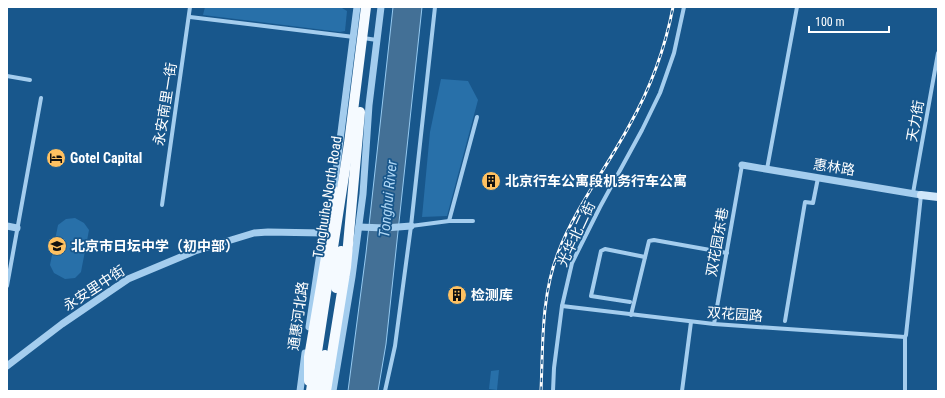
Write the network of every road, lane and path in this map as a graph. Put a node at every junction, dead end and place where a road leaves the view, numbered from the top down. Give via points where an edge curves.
1 (190, 7) edge
2 (357, 7) edge
3 (366, 7) edge
4 (372, 7) edge
5 (381, 7) edge
6 (435, 7) edge
7 (684, 7) edge
8 (798, 7) edge
9 (190, 17) junction
10 (353, 37) junction
11 (377, 40) junction
12 (938, 53) edge
13 (7, 76) edge
14 (30, 80) dead end
15 (41, 98) dead end
16 (477, 117) dead end
17 (357, 139) junction
18 (742, 164) joint
19 (767, 169) junction
20 (818, 178) junction
21 (334, 191) junction
22 (363, 194) junction
23 (917, 194) junction
24 (938, 198) edge
25 (162, 205) dead end
26 (449, 221) junction
27 (473, 221) dead end
28 (7, 226) edge
29 (411, 226) junction
30 (359, 227) junction
31 (17, 228) junction
32 (323, 233) junction
33 (727, 253) junction
34 (645, 258) junction
35 (7, 286) edge
36 (630, 302) dead end
37 (562, 306) junction
38 (631, 315) junction
39 (784, 321) dead end
40 (691, 322) junction
41 (714, 324) junction
42 (905, 336) junction
43 (7, 366) edge
44 (300, 391) edge
45 (310, 391) edge
46 (320, 391) edge
47 (326, 391) edge
48 (333, 391) edge
49 (385, 391) edge
50 (553, 391) edge
51 (682, 391) edge
52 (905, 391) edge

1 - 9 street, 永安南里一街
2 - 10 street, 通惠河北路
3 - 45 highway, Tonghuihe North Road, bridge via 350,142
4 - 17 highway, Tonghuihe North Road, bridge
5 - 11 street
6 - 29 street
7 - 37 street, 光华北二街 via 674,53 660,93 572,263
8 - 19 street
9 - 10 street
9 - 25 street, 永安南里一街
10 - 11 street
10 - 21 street, 通惠河北路
11 - 22 street via 369,105
12 - 23 street, 天力街
13 - 14 street
15 - 31 street
16 - 26 street
17 - 46 highway, bridge
17 - 47 highway, Tonghuihe North Road, bridge via 346,267
18 - 19 street, 惠林路
18 - 33 street, 双花园东巷
19 - 20 street, 惠林路
20 - 23 street, 惠林路
20 - 39 street via 813,203 805,202
21 - 22 street
21 - 32 street, 通惠河北路
21 - 45 highway via 332,222 309,356
22 - 30 street
23 - 24 main road
23 - 42 street, 天力街
26 - 27 street
26 - 29 street
28 - 31 street
29 - 30 street
29 - 49 street via 395,346
30 - 48 street
31 - 35 street
32 - 43 street, 永安里中街 via 254,233 195,251 128,279
32 - 44 street, 通惠河北路
33 - 34 street via 654,240 649,241
33 - 41 street, 双花园东巷
34 - 36 street via 605,249 601,251 591,296
34 - 38 street
37 - 38 street, 双花园路
37 - 50 street, 光华北二街
38 - 40 street, 双花园路
40 - 41 street, 双花园路
40 - 51 street
41 - 42 street, 双花园路
42 - 52 street, 天力街

